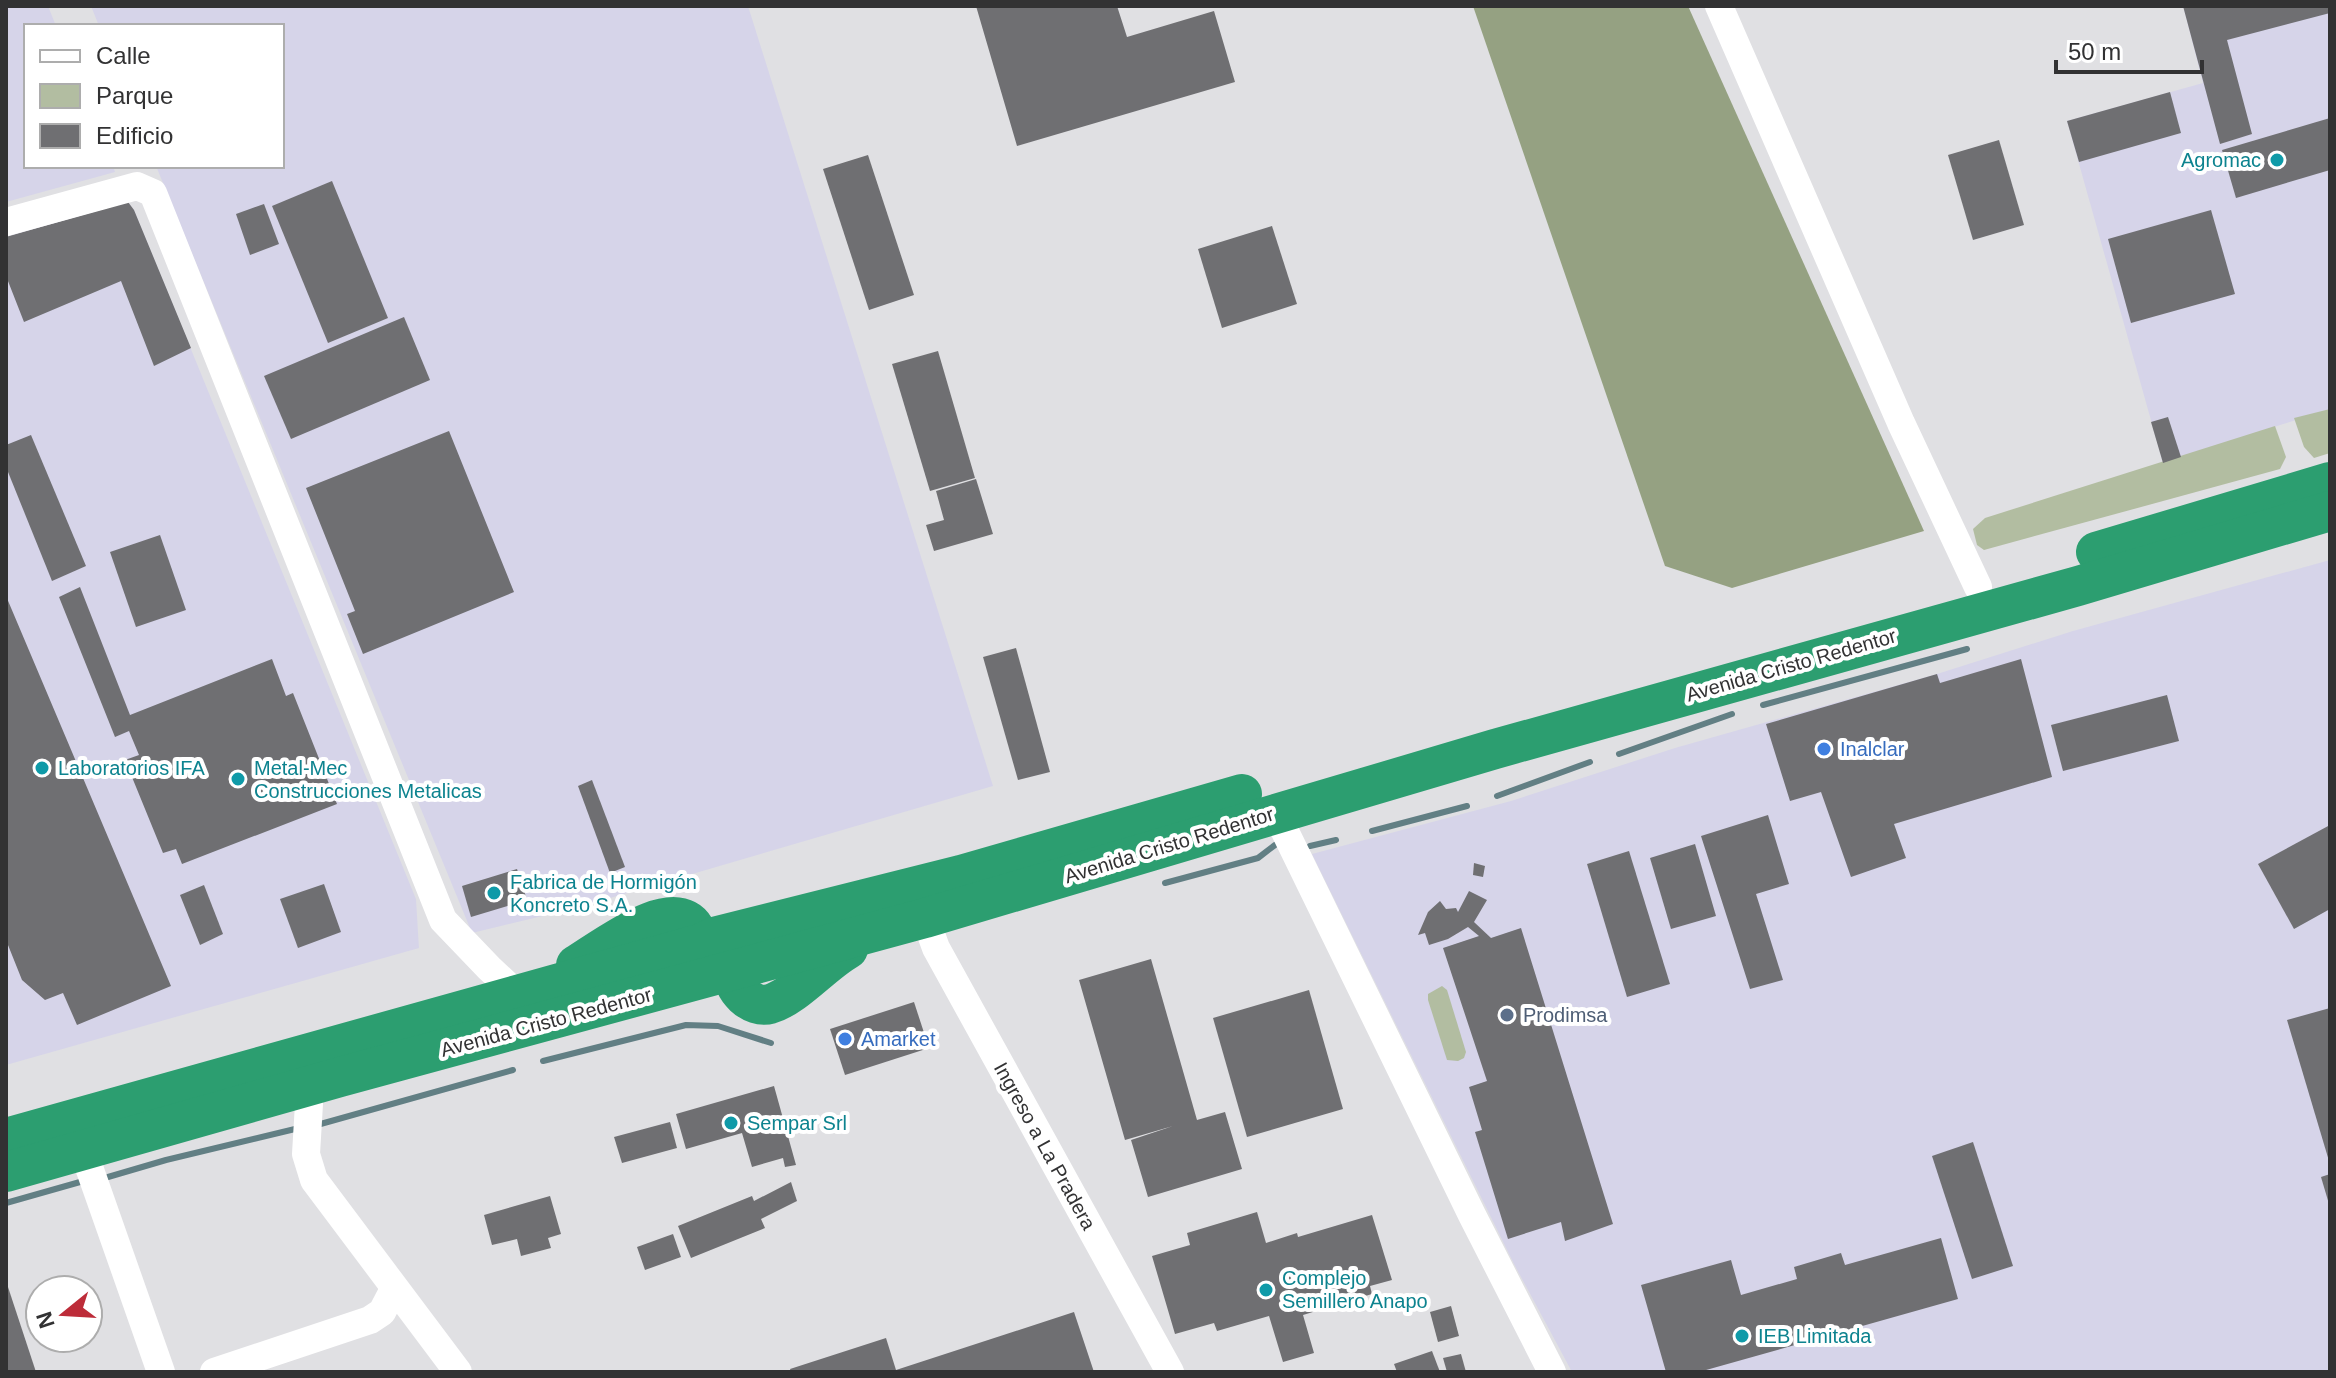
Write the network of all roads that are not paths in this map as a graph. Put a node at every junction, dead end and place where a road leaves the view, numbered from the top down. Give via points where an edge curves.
1 (1719, 6) edge
2 (6, 222) edge
3 (2330, 482) edge
4 (2330, 511) edge
5 (1978, 587) junction
6 (1276, 813) junction
7 (961, 875) junction
8 (925, 918) junction
9 (699, 944) junction
10 (732, 971) junction
11 (527, 1005) junction
12 (310, 1087) junction
13 (6, 1138) edge
14 (83, 1150) junction
15 (6, 1172) edge
16 (394, 1289) junction
17 (161, 1372) edge
18 (214, 1372) edge
19 (458, 1372) edge
20 (1170, 1372) edge
21 (1552, 1372) edge

1 - 5 street
2 - 11 street via 137,186 153,193 443,920
3 - 5 highway, Avenida Cristo Redentor
4 - 6 highway, Avenida Cristo Redentor
5 - 7 highway, Avenida Cristo Redentor
6 - 8 highway, Avenida Cristo Redentor
6 - 21 street
7 - 9 highway, Avenida Cristo Redentor
7 - 10 highway via 908,900 759,945 740,957
8 - 10 highway, Avenida Cristo Redentor via 879,931 834,957 782,999 765,1005 747,999
8 - 20 street, Ingreso a La Pradera via 941,958
9 - 11 highway via 692,967 586,1000
9 - 11 highway via 696,930 683,918 653,919 576,965
10 - 11 highway, Avenida Cristo Redentor
11 - 12 highway, Avenida Cristo Redentor
11 - 13 highway, Avenida Cristo Redentor
12 - 14 highway, Avenida Cristo Redentor
12 - 16 street via 306,1154 314,1180
14 - 15 highway, Avenida Cristo Redentor
14 - 17 street
16 - 18 street via 382,1312 370,1320
16 - 19 street

